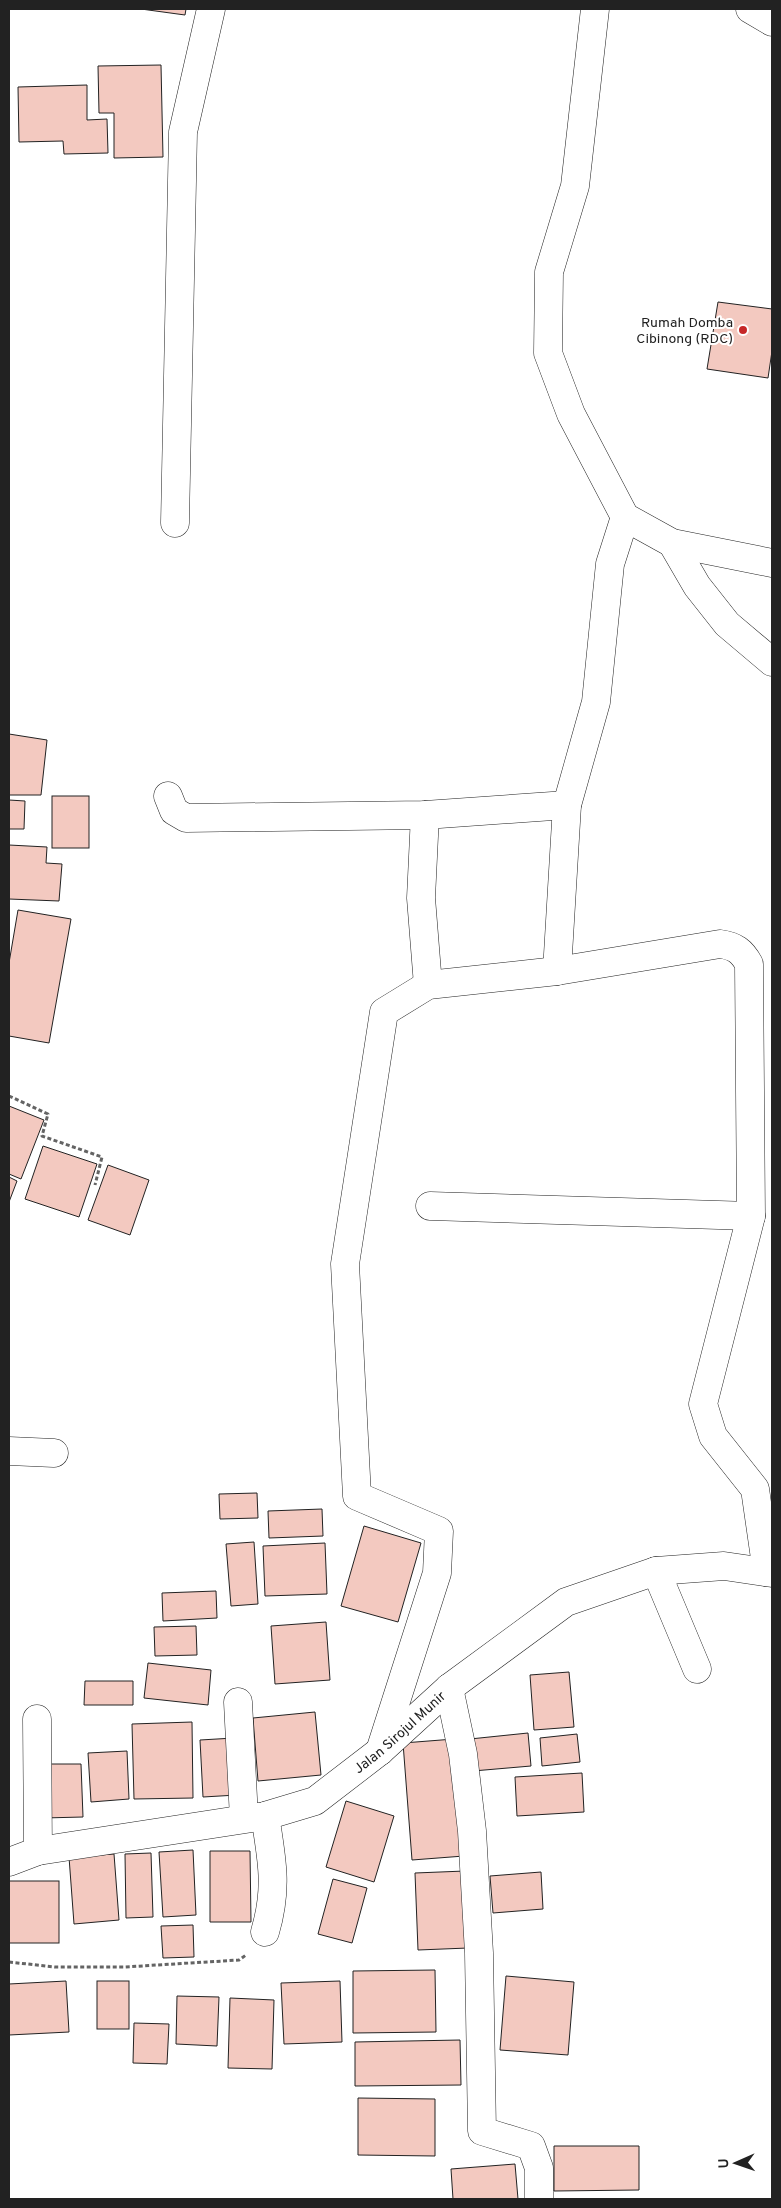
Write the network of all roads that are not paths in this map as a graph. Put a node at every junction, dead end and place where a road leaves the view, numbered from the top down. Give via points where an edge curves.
1 (211, 9) edge
2 (596, 9) edge
3 (750, 9) edge
4 (772, 22) edge
5 (625, 517) junction
6 (175, 523) dead end
7 (672, 543) junction
8 (772, 563) edge
9 (772, 662) edge
10 (168, 796) dead end
11 (567, 805) junction
12 (425, 815) junction
13 (557, 971) junction
14 (428, 985) junction
15 (430, 1206) dead end
16 (751, 1216) junction
17 (9, 1451) edge
18 (54, 1452) dead end
19 (656, 1571) junction
20 (770, 1572) edge
21 (697, 1669) dead end
22 (449, 1688) junction
23 (238, 1702) dead end
24 (37, 1719) dead end
25 (380, 1751) junction
26 (255, 1817) junction
27 (38, 1851) junction
28 (9, 1862) edge
29 (265, 1932) road end
30 (538, 2199) edge

1 - 6 street via 183,132
2 - 5 street via 575,186 549,272 548,353 571,414
3 - 4 street
5 - 7 street
5 - 11 street via 610,564 596,702
7 - 8 street
7 - 9 street via 697,586 727,624
10 - 12 street via 174,811 186,818
11 - 12 street
11 - 13 street
12 - 14 street via 421,898
13 - 14 street
13 - 16 street via 720,944 730,945 744,954 749,964
14 - 25 street via 384,1012 344,1264 357,1496 439,1531 438,1573
15 - 16 street
16 - 20 street via 703,1404 713,1436 755,1489
17 - 18 street
19 - 20 street, Jalan Sirojul Munir via 724,1566
19 - 21 street
19 - 22 street, Jalan Sirojul Munir via 566,1602
22 - 25 street, Jalan Sirojul Munir
22 - 30 street via 463,1754 472,1831 479,1953 482,2131 531,2146 539,2168
23 - 26 street
24 - 27 street
25 - 26 street, Jalan Sirojul Munir via 315,1801
26 - 27 street, Jalan Sirojul Munir
26 - 29 street via 274,1872 272,1907
27 - 28 street, Jalan Sirojul Munir

